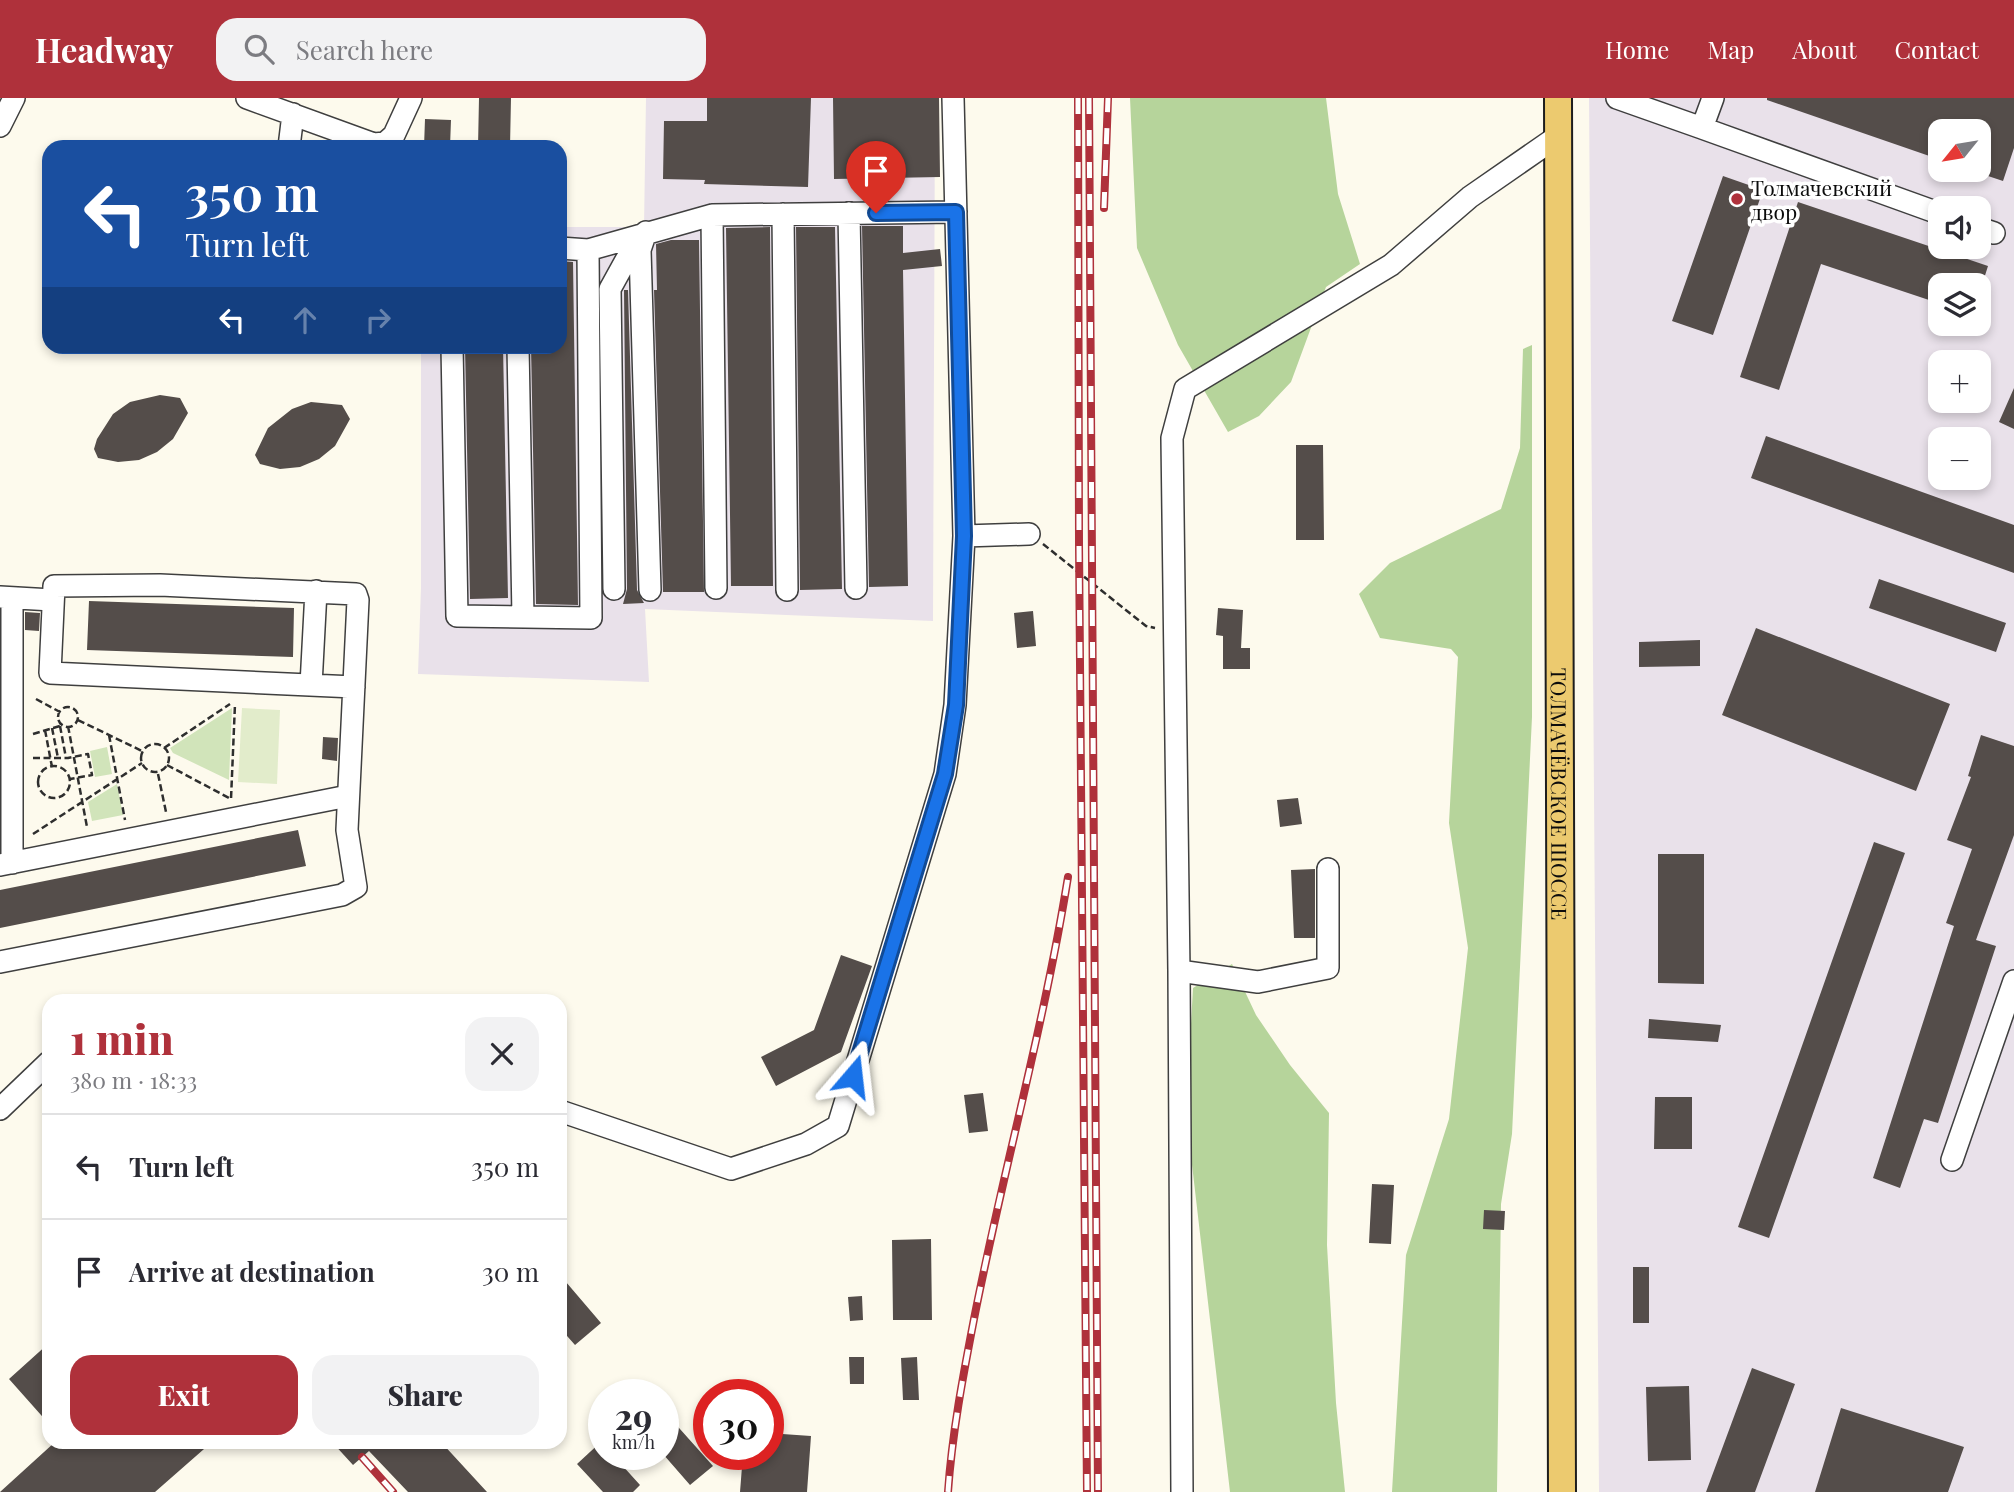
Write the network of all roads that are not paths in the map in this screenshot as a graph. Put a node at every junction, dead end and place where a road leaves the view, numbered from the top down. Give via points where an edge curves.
1 (14, 98) edge
2 (247, 98) edge
3 (411, 98) edge
4 (953, 98) edge
5 (1558, 98) edge
6 (1616, 98) edge
7 (1713, 98) edge
8 (293, 114) junction
9 (0, 126) edge
10 (1702, 128) junction
11 (1558, 136) junction
12 (290, 140) edge
13 (360, 140) edge
14 (388, 140) edge
15 (1928, 209) edge
16 (956, 212) junction
17 (849, 213) junction
18 (783, 214) junction
19 (712, 215) junction
20 (643, 241) junction
21 (567, 248) edge
22 (588, 250) junction
23 (453, 354) edge
24 (518, 354) edge
25 (1029, 534) road end
26 (964, 536) junction
27 (716, 588) dead end
28 (856, 588) dead end
29 (614, 589) dead end
30 (650, 590) dead end
31 (787, 590) dead end
32 (316, 591) junction
33 (6, 597) edge
34 (52, 600) junction
35 (523, 617) junction
36 (12, 671) junction
37 (50, 673) junction
38 (311, 685) junction
39 (354, 687) junction
40 (348, 796) junction
41 (6, 864) edge
42 (1328, 869) dead end
43 (0, 962) edge
44 (1179, 971) junction
45 (2014, 981) edge
46 (42, 1069) edge
47 (0, 1109) edge
48 (567, 1113) edge
49 (1952, 1160) dead end
50 (1182, 1492) edge
51 (1562, 1492) edge

1 - 9 street
2 - 8 street
3 - 14 street
4 - 16 street
5 - 11 main road, ТОЛМАЧЁВСКОЕ ШОССЕ
6 - 10 street
7 - 10 street
8 - 12 street
8 - 13 street
10 - 15 street
11 - 44 street via 1470,197 1391,265 1185,389 1172,438
11 - 51 main road, ТОЛМАЧЁВСКОЕ ШОССЕ
16 - 17 street
16 - 26 street
17 - 18 street
17 - 28 street
18 - 19 street
18 - 31 street
19 - 20 street
19 - 27 street
20 - 22 street
20 - 29 street via 610,289
20 - 30 street
21 - 22 street
22 - 35 street via 592,618
23 - 35 street via 457,616
24 - 35 street
25 - 26 street
26 - 48 street via 956,705 945,774 838,1126 806,1144 731,1169
32 - 34 street via 58,584 52,589
32 - 38 street
32 - 39 street via 352,593 358,600
33 - 34 street
33 - 36 street
34 - 37 street
36 - 37 street
36 - 41 street
37 - 38 street
38 - 39 street
39 - 40 street
40 - 41 street
40 - 43 street via 347,830 356,887 342,895
42 - 44 street via 1328,968 1258,982
44 - 50 street
45 - 49 street
46 - 47 street

